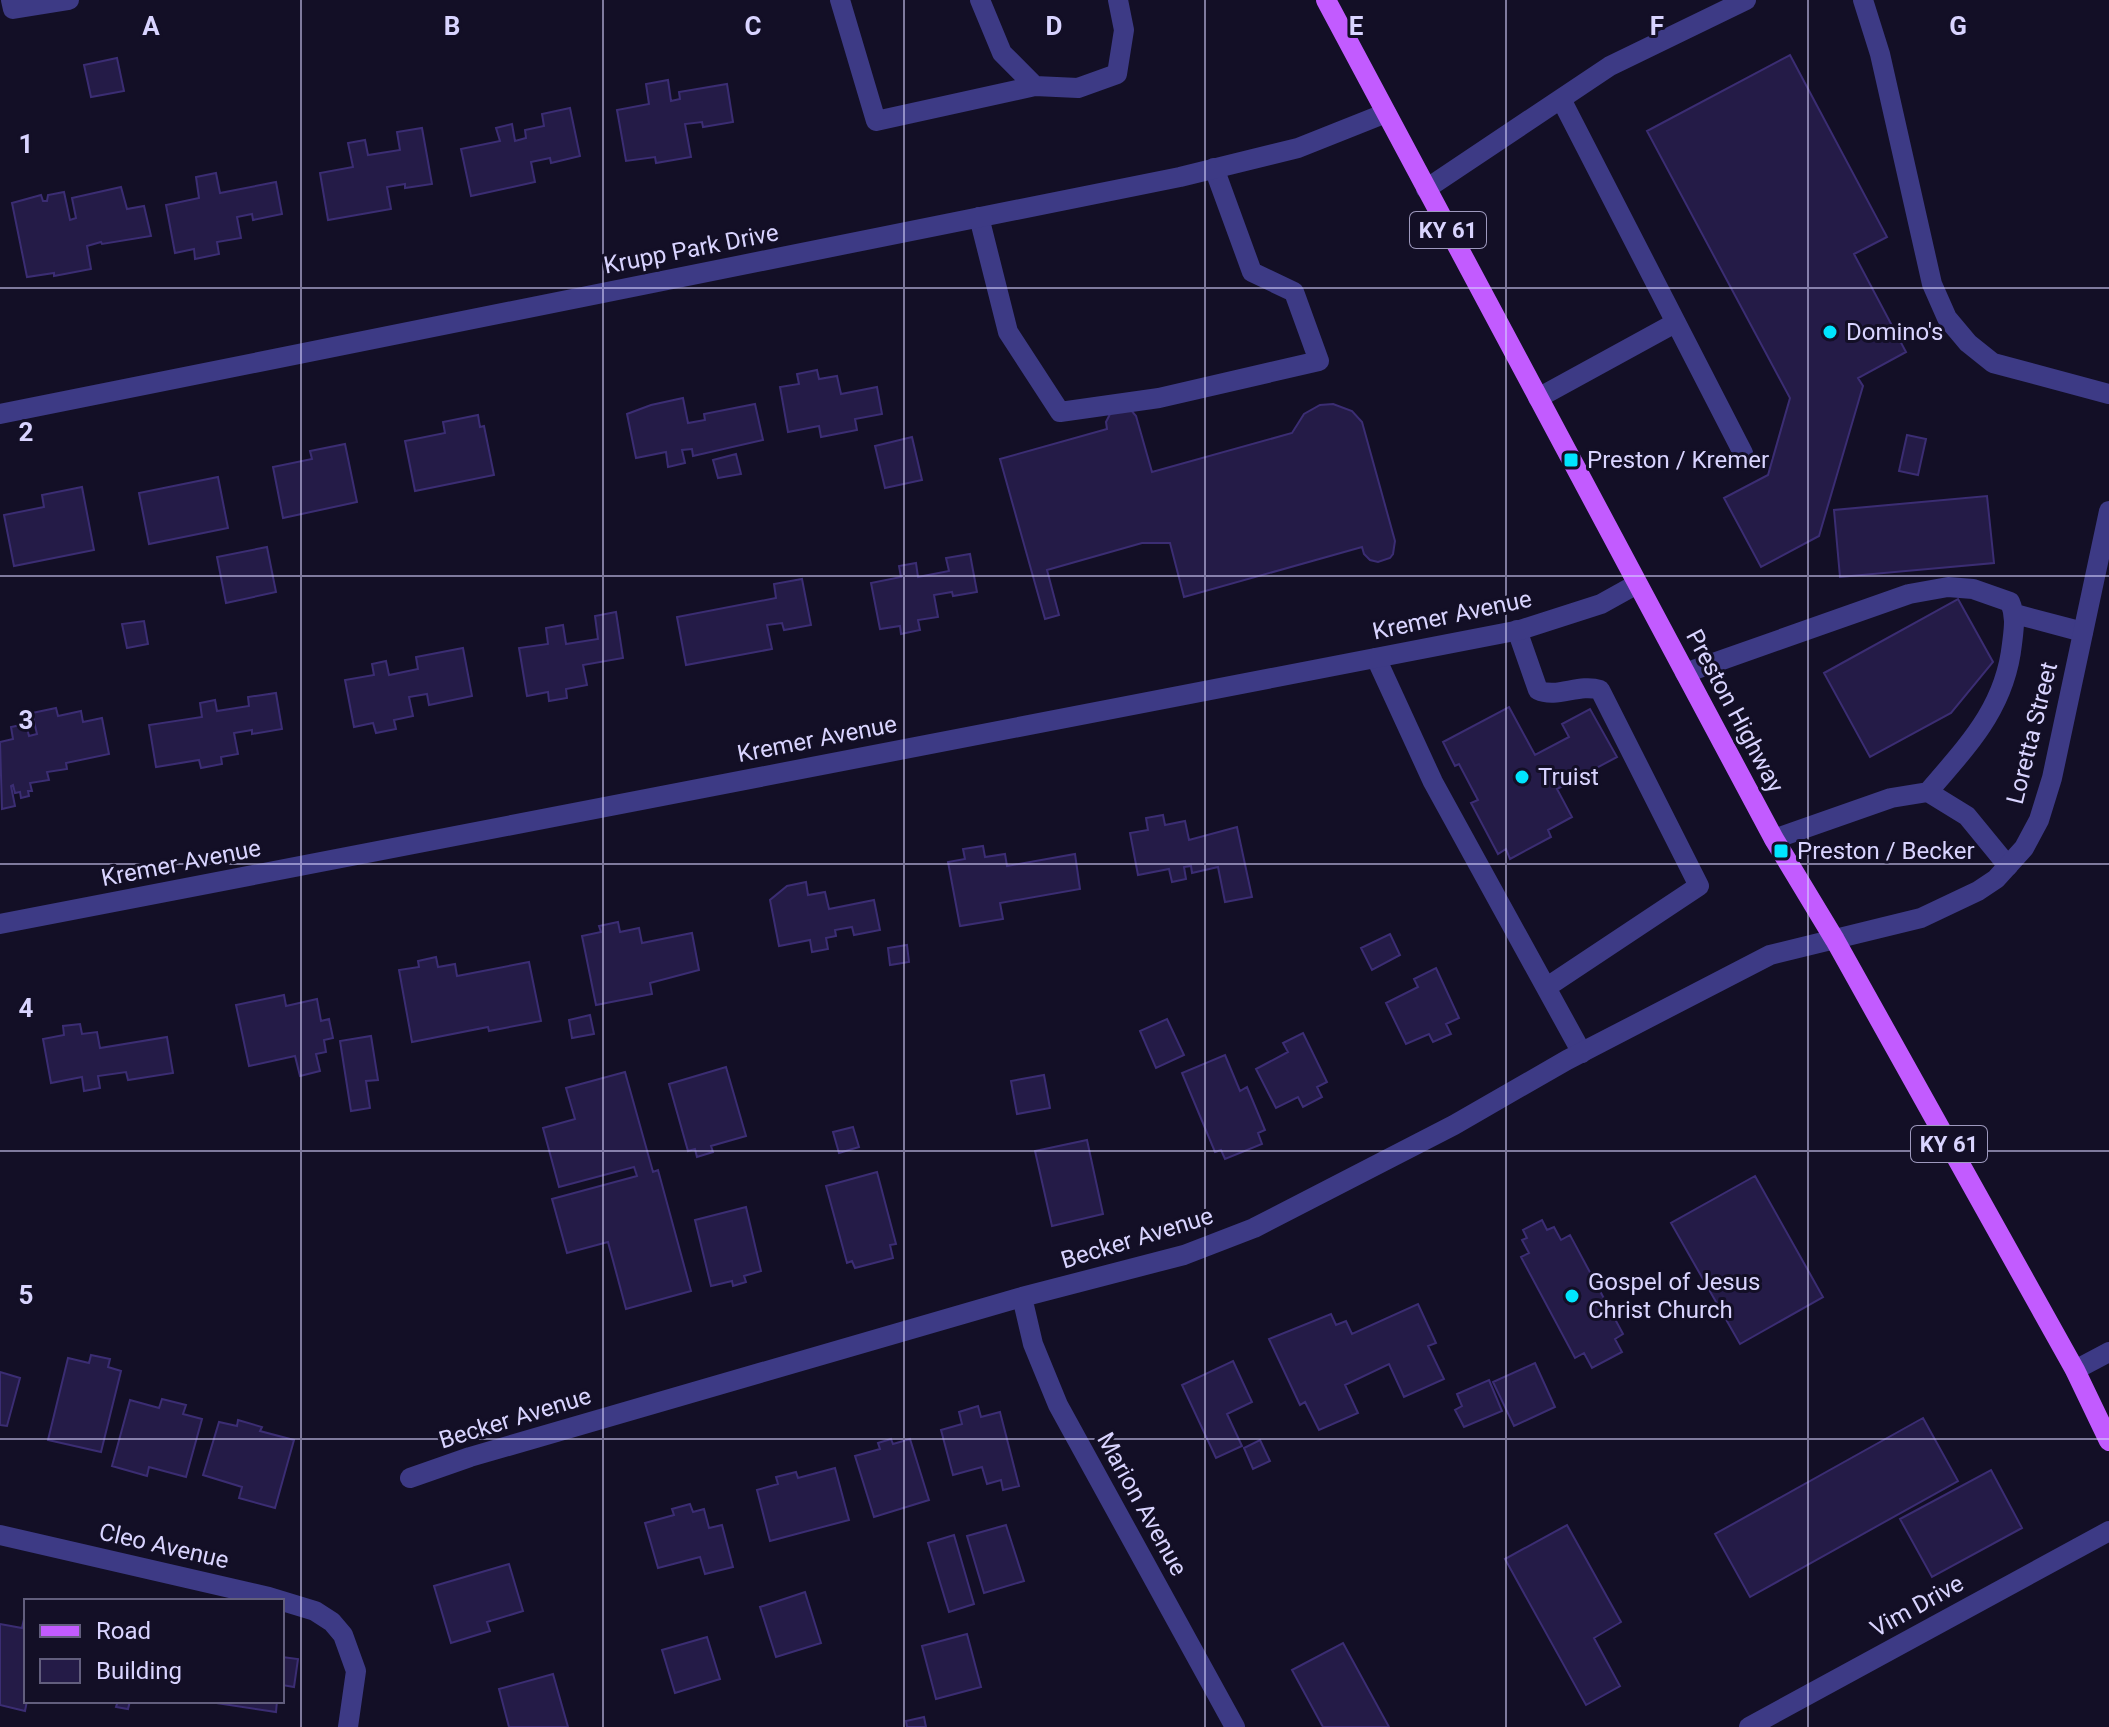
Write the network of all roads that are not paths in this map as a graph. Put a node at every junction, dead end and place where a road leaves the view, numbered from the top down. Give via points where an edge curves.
1 (11, 0) edge
2 (69, 0) edge
3 (840, 0) edge
4 (980, 0) edge
5 (1118, 0) edge
6 (1326, 0) edge
7 (1746, 0) edge
8 (1863, 0) edge
9 (1035, 86) junction
10 (1561, 99) junction
11 (1386, 113) junction
12 (1214, 168) junction
13 (1426, 189) junction
14 (979, 217) junction
15 (1675, 323) junction
16 (2109, 394) edge
17 (1538, 398) junction
18 (2, 408) edge
19 (1743, 453) dead end
20 (2109, 511) edge
21 (1637, 584) junction
22 (2015, 614) junction
23 (1517, 630) junction
24 (2083, 632) junction
25 (1376, 658) junction
26 (1685, 673) junction
27 (1928, 792) junction
28 (1774, 839) junction
29 (2008, 866) junction
30 (0, 924) edge
31 (1835, 940) junction
32 (1547, 987) junction
33 (1582, 1053) junction
34 (1022, 1297) junction
35 (2109, 1352) edge
36 (2075, 1370) junction
37 (2109, 1441) edge
38 (410, 1478) dead end
39 (2109, 1531) edge
40 (0, 1535) edge
41 (276, 1599) edge
42 (284, 1602) edge
43 (348, 1727) edge
44 (1235, 1727) edge
45 (1749, 1727) edge

1 - 2 street via 13,9
3 - 9 street via 876,121
4 - 9 street via 1002,53
5 - 9 street via 1124,30 1117,74 1078,88
6 - 11 main road, Preston Highway / KY 61
7 - 10 street via 1610,66
8 - 16 street via 1932,284 1947,318 1993,363
10 - 13 street
10 - 15 street
11 - 12 street, Krupp Park Drive via 1298,148
11 - 13 main road, Preston Highway / KY 61
12 - 14 street, Krupp Park Drive
12 - 14 street via 1252,272 1294,292 1319,361 1159,398 1060,412 1008,332
13 - 17 main road, Preston Highway / KY 61
14 - 18 street, Krupp Park Drive
15 - 17 street
15 - 19 street
17 - 21 main road, Preston Highway / KY 61
20 - 24 street, Loretta Street
21 - 23 street, Kremer Avenue via 1601,604
21 - 26 main road, Preston Highway / KY 61
22 - 24 street
22 - 26 street via 2010,602 1948,587 1909,594
22 - 27 street via 2010,663 2000,695 1989,717
23 - 25 street, Kremer Avenue
23 - 32 street via 1538,690 1600,690 1699,886
24 - 29 street, Loretta Street via 2039,820
25 - 30 street, Kremer Avenue
25 - 32 street via 1433,782
26 - 28 main road, Preston Highway / KY 61
27 - 28 street via 1891,798
27 - 29 street via 1967,816
28 - 31 main road, Preston Highway / KY 61
29 - 31 street, Loretta Street via 1978,891 1921,918
31 - 33 street, Becker Avenue via 1770,955
31 - 36 main road, Preston Highway / KY 61
32 - 33 street
33 - 34 street, Becker Avenue via 1254,1228 1184,1255
34 - 38 street, Becker Avenue
34 - 44 street, Marion Avenue via 1033,1344 1058,1405
35 - 36 street
36 - 37 main road, Preston Highway / KY 61
39 - 45 street, Vim Drive
40 - 41 street, Cleo Avenue
42 - 43 street, Cleo Avenue via 315,1611 343,1635 356,1671

